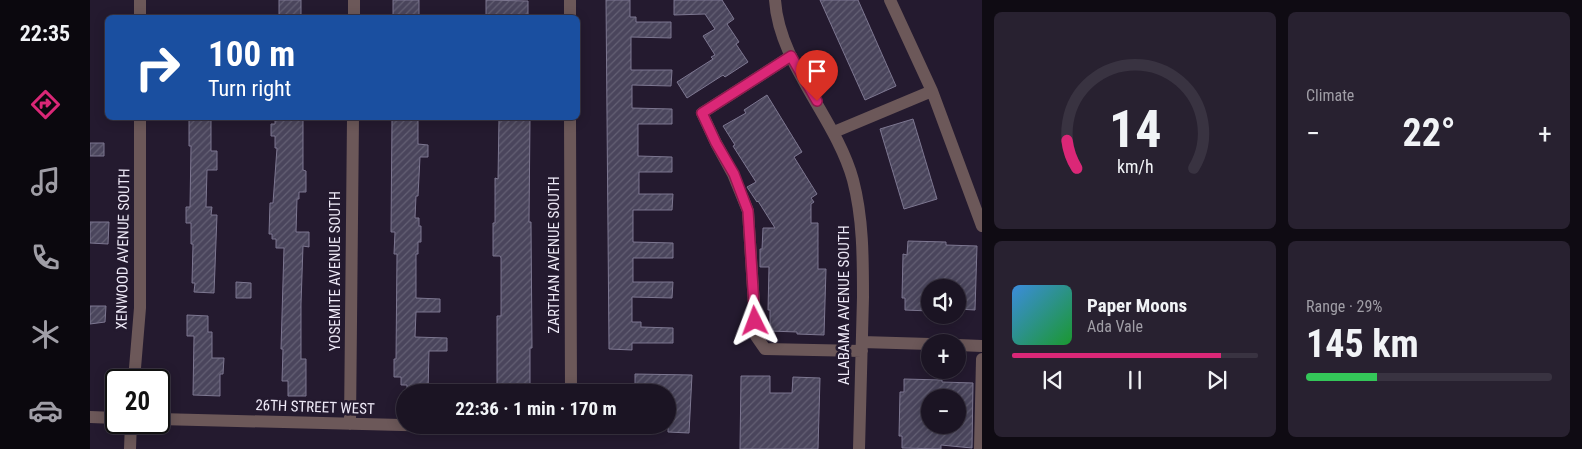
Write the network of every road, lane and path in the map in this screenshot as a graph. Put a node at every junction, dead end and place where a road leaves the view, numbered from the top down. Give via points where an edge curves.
1 (140, 0) edge
2 (354, 0) edge
3 (570, 0) edge
4 (775, 0) edge
5 (890, 0) edge
6 (140, 15) edge
7 (354, 15) edge
8 (570, 15) edge
9 (791, 56) junction
10 (932, 91) junction
11 (140, 120) edge
12 (353, 120) edge
13 (570, 120) edge
14 (834, 132) junction
15 (982, 226) edge
16 (921, 344) edge
17 (966, 345) edge
18 (982, 346) edge
19 (862, 347) junction
20 (982, 359) edge
21 (135, 369) edge
22 (571, 384) edge
23 (90, 417) edge
24 (105, 418) edge
25 (170, 419) edge
26 (350, 424) junction
27 (396, 425) edge
28 (131, 434) edge
29 (130, 449) edge
30 (859, 449) edge
31 (980, 449) edge

1 - 6 street
2 - 7 street
3 - 8 street
4 - 9 street, ALABAMA AVENUE SOUTH
5 - 10 street
9 - 14 street, ALABAMA AVENUE SOUTH
9 - 19 street via 702,113 734,174 748,211 756,336 765,349
10 - 14 street
10 - 15 street
11 - 21 street, XENWOOD AVENUE SOUTH via 140,308
12 - 26 street, YOSEMITE AVENUE SOUTH
13 - 22 street, ZARTHAN AVENUE SOUTH
14 - 19 street, ALABAMA AVENUE SOUTH via 853,179 861,218
16 - 19 street
17 - 18 street
19 - 30 street, ALABAMA AVENUE SOUTH
20 - 31 street
23 - 24 street
25 - 26 street, 26TH STREET WEST
26 - 27 street, 26TH STREET WEST
28 - 29 street

